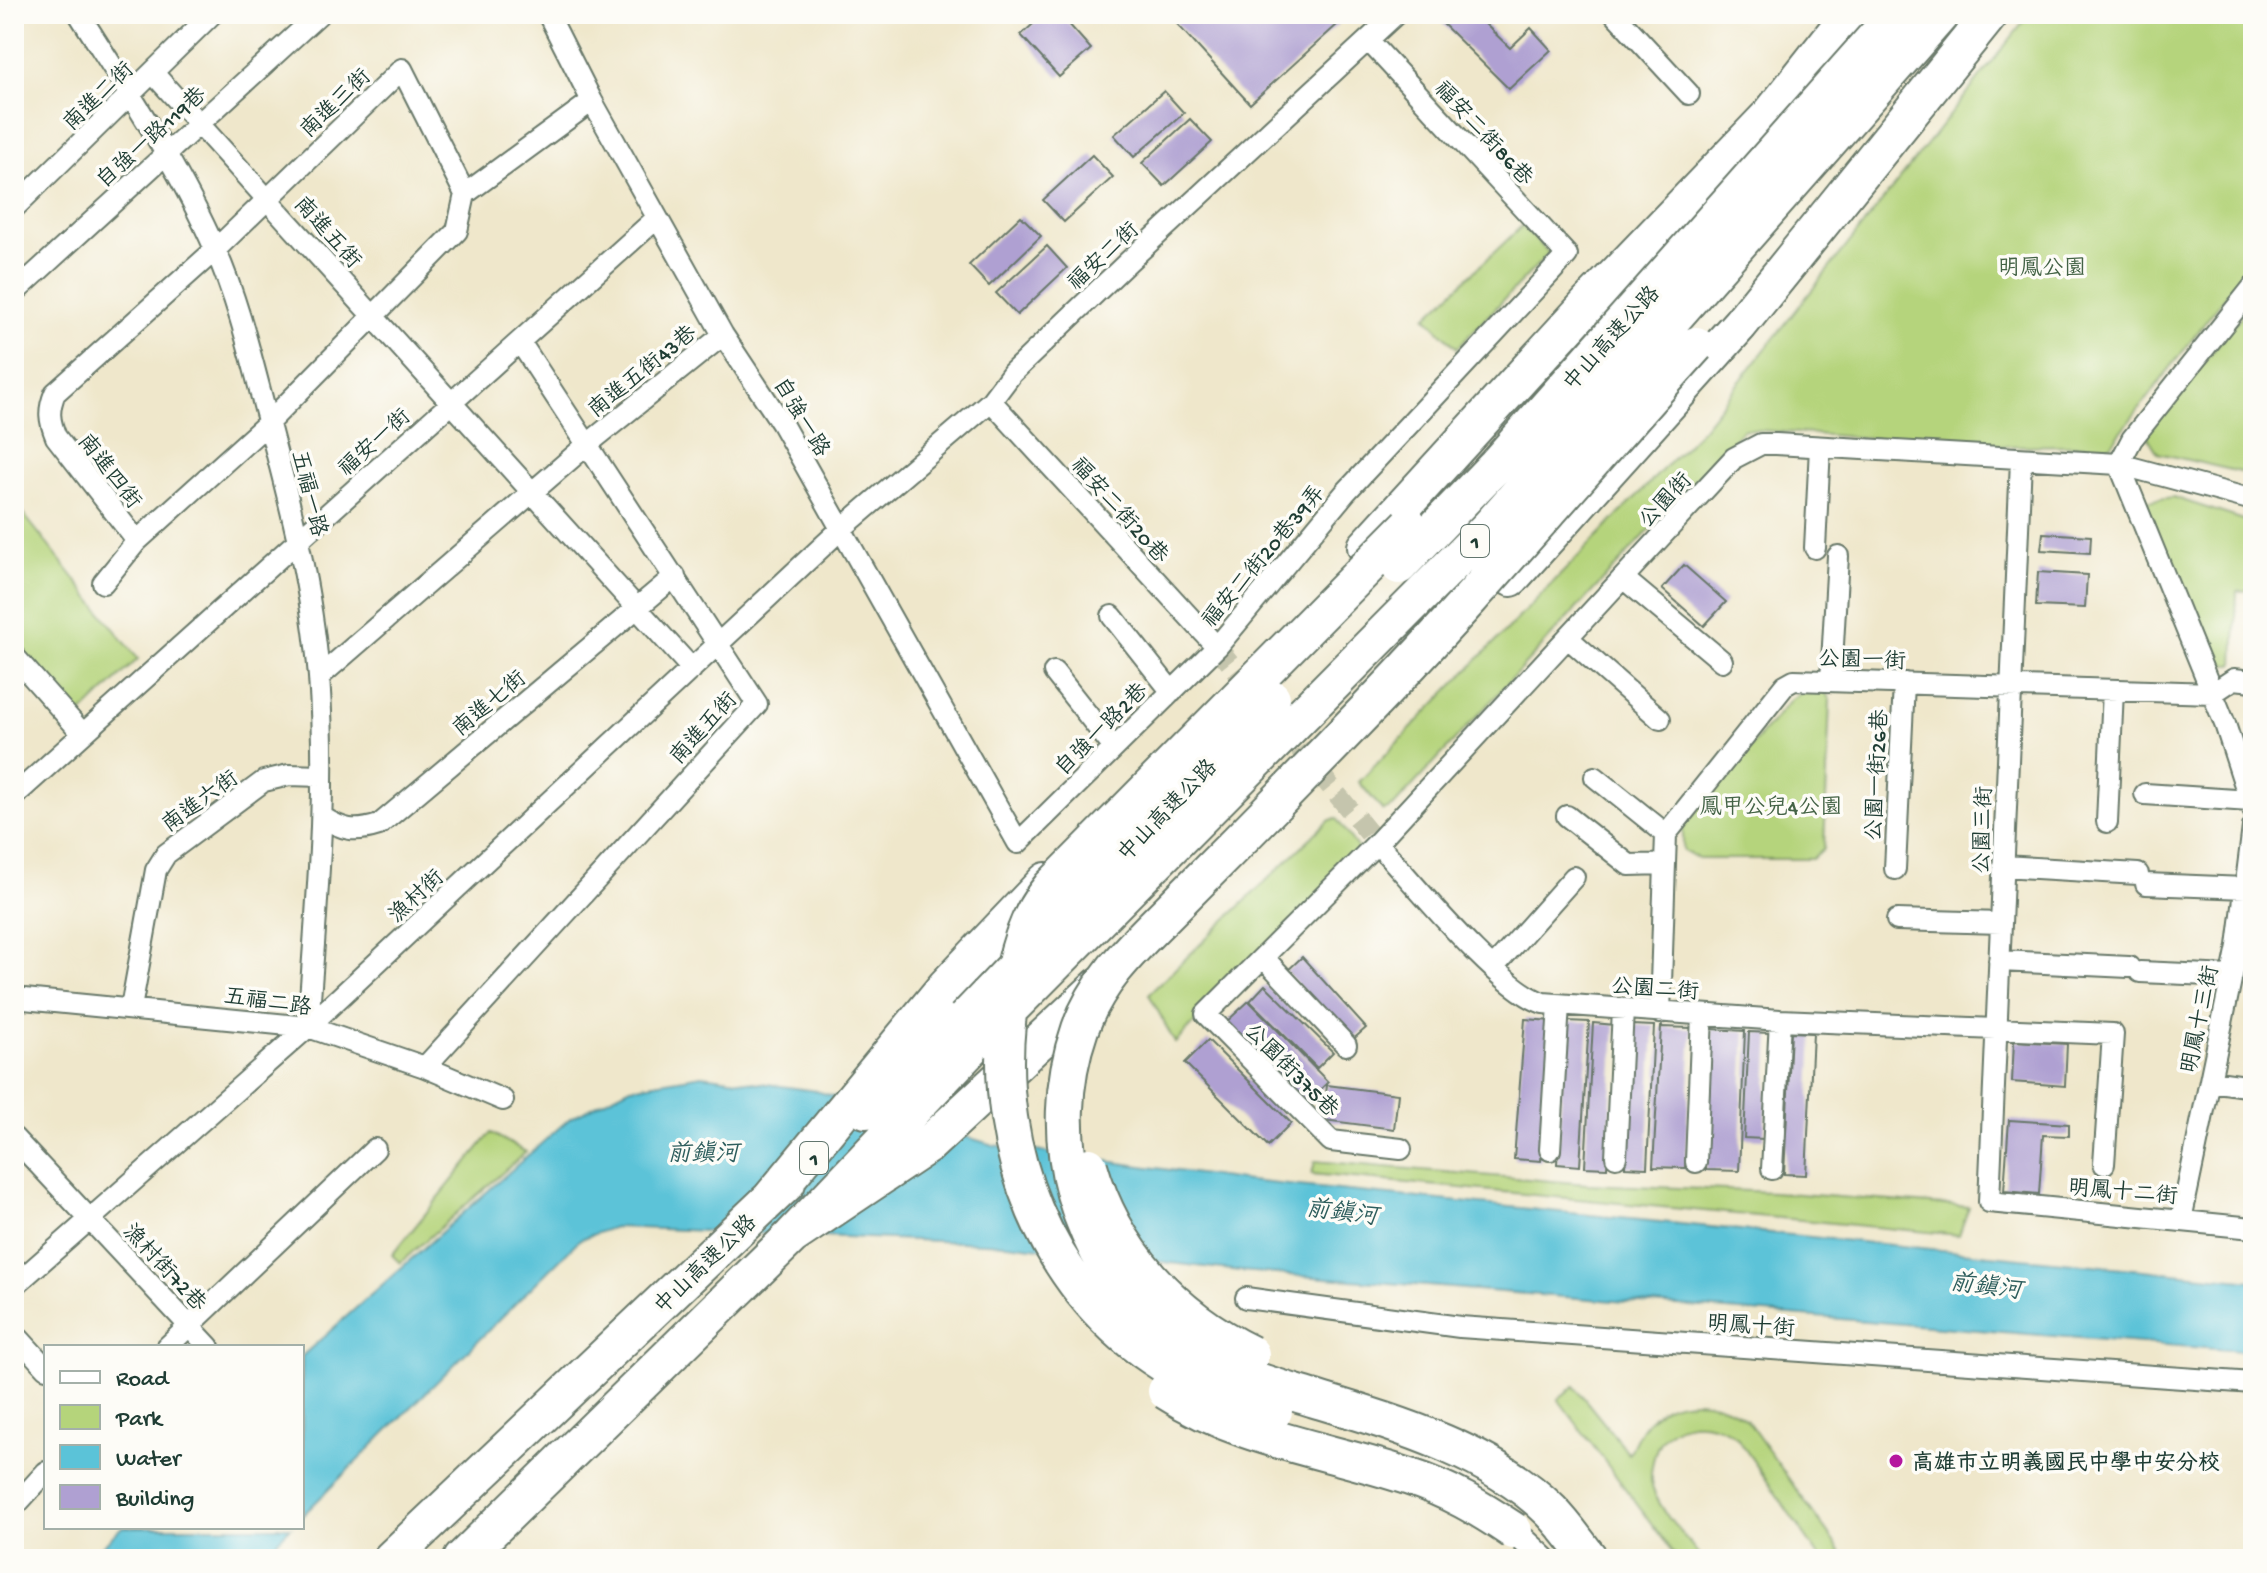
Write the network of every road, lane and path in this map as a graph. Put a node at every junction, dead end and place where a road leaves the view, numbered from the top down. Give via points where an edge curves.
1 (79, 14) edge
2 (212, 14) edge
3 (319, 14) edge
4 (548, 14) edge
5 (1396, 14) edge
6 (1615, 14) edge
7 (1850, 14) edge
8 (1896, 14) edge
9 (1941, 14) edge
10 (1988, 14) edge
11 (1368, 40) junction
12 (153, 73) junction
13 (1689, 94) dead end
14 (131, 96) junction
15 (592, 101) junction
16 (1767, 118) junction
17 (199, 124) junction
18 (165, 154) junction
19 (465, 194) junction
20 (267, 199) junction
21 (14, 208) edge
22 (657, 218) junction
23 (215, 250) junction
24 (1567, 255) joint
25 (2253, 287) edge
26 (14, 293) edge
27 (373, 316) junction
28 (723, 335) junction
29 (520, 342) junction
30 (991, 401) junction
31 (451, 403) junction
32 (268, 423) junction
33 (589, 443) junction
34 (1820, 447) junction
35 (2021, 460) junction
36 (2119, 464) junction
37 (533, 493) junction
38 (2253, 500) edge
39 (840, 530) junction
40 (299, 539) junction
41 (137, 541) junction
42 (1815, 548) dead end
43 (1838, 556) dead end
44 (675, 576) junction
45 (1623, 578) junction
46 (103, 583) dead end
47 (638, 609) junction
48 (1112, 616) dead end
49 (1568, 638) junction
50 (719, 644) junction
51 (1217, 647) junction
52 (14, 656) edge
53 (1722, 661) dead end
54 (692, 669) junction
55 (1054, 672) dead end
56 (319, 677) junction
57 (1831, 680) junction
58 (2253, 681) edge
59 (1904, 683) junction
60 (2011, 687) junction
61 (2113, 690) junction
62 (1172, 692) junction
63 (2213, 693) junction
64 (1660, 719) dead end
65 (83, 734) junction
66 (1114, 748) junction
67 (321, 776) junction
68 (1595, 777) dead end
69 (2145, 794) dead end
70 (14, 796) edge
71 (2252, 806) edge
72 (1567, 816) dead end
73 (322, 817) junction
74 (2107, 822) dead end
75 (2253, 827) edge
76 (1666, 834) junction
77 (1018, 843) joint
78 (1377, 843) junction
79 (1665, 864) junction
80 (2003, 866) junction
81 (1895, 869) dead end
82 (1574, 877) dead end
83 (2245, 888) junction
84 (1034, 907) junction
85 (1897, 920) dead end
86 (2001, 923) junction
87 (1133, 946) junction
88 (2245, 947) edge
89 (1263, 957) junction
90 (1999, 961) junction
91 (1493, 968) junction
92 (2232, 976) junction
93 (14, 998) edge
94 (1559, 1005) junction
95 (131, 1008) junction
96 (1623, 1009) junction
97 (1660, 1013) junction
98 (1206, 1014) joint
99 (1702, 1015) junction
100 (1780, 1020) junction
101 (308, 1027) junction
102 (1996, 1029) junction
103 (1346, 1045) dead end
104 (425, 1067) junction
105 (2210, 1081) junction
106 (2253, 1087) edge
107 (503, 1100) dead end
108 (14, 1138) edge
109 (375, 1149) dead end
110 (1401, 1149) dead end
111 (1550, 1150) dead end
112 (1616, 1157) dead end
113 (1696, 1162) dead end
114 (2104, 1164) dead end
115 (1772, 1169) dead end
116 (771, 1198) junction
117 (1989, 1202) joint
118 (87, 1218) junction
119 (2181, 1220) junction
120 (2253, 1228) edge
121 (792, 1236) junction
122 (18, 1275) edge
123 (1246, 1298) dead end
124 (189, 1325) junction
125 (14, 1333) edge
126 (169, 1345) edge
127 (207, 1345) edge
128 (44, 1366) edge
129 (2253, 1383) edge
130 (44, 1474) edge
131 (14, 1507) edge
132 (1575, 1516) joint
133 (1514, 1531) joint
134 (391, 1559) edge
135 (462, 1559) edge
136 (1544, 1559) edge
137 (1568, 1559) edge
138 (1590, 1559) edge
139 (1607, 1559) edge

1 - 14 street, 五福一路
2 - 12 street, 南進二街
3 - 17 street, 自強一路119巷
4 - 15 street, 自強一路
5 - 11 street, 福安二街
6 - 13 street
7 - 16 highway
8 - 116 highway, 中山高速公路 / 1, bridge via 1496,465 965,1019
9 - 121 highway, 中山高速公路 / 1, bridge via 1490,526
10 - 87 highway, bridge via 1897,103 1696,345 1356,721
10 - 121 highway via 1740,324 1352,749 928,1145
11 - 24 street, 福安二街86巷
11 - 30 street, 福安二街 via 1012,373
12 - 14 street, 南進二街
12 - 17 street, 南進五街
14 - 18 street, 五福一路
14 - 21 street, 南進二街
15 - 19 street
15 - 22 street, 自強一路
16 - 84 highway, bridge via 1553,376
16 - 116 highway via 1590,302 1233,693 946,986
17 - 18 street, 自強一路119巷
17 - 20 street, 南進五街
18 - 23 street, 五福一路
18 - 26 street, 自強一路119巷
19 - 20 street, 南進三街 via 402,69
19 - 27 street via 457,231
20 - 23 street, 南進四街
20 - 27 street, 南進五街
22 - 28 street, 自強一路
22 - 29 street, 福安一街
23 - 32 street, 五福一路 via 245,334
23 - 41 street, 南進四街 via 55,393 49,406 56,437
24 - 51 street, 福安二街20巷39弄 via 1345,493
25 - 36 street via 2132,439
27 - 31 street, 南進五街
27 - 32 street
28 - 33 street, 南進五街43巷
28 - 39 street, 自強一路 via 782,424
29 - 31 street, 福安一街
29 - 33 street, 南進五街
30 - 39 street, 福安二街
30 - 51 street, 福安二街20巷
31 - 37 street, 南進五街
31 - 40 street, 福安一街
32 - 40 street, 五福一路
32 - 41 street, 南進四街
33 - 37 street
33 - 44 street, 南進五街
34 - 35 street, 公園街
34 - 42 street
34 - 45 street, 公園街 via 1761,444 1745,450
35 - 36 street, 公園街
35 - 60 street, 公園三街
36 - 38 street, 公園街
36 - 63 street
37 - 47 street, 南進五街
37 - 56 street
39 - 50 street, 漁村街
39 - 77 street, 自強一路
40 - 56 street, 五福一路
40 - 65 street, 福安一街
41 - 46 street
43 - 57 street
44 - 47 street, 南進七街
44 - 50 street, 南進五街
45 - 49 street, 公園街
45 - 53 street
47 - 54 street, 南進五街
47 - 73 street, 南進七街 via 379,825 344,830
48 - 62 street
49 - 64 street
49 - 78 street, 公園街
50 - 54 street, 漁村街
50 - 104 street, 南進五街 via 757,704
51 - 62 street, 自強一路2巷
52 - 65 street
54 - 101 street, 漁村街
55 - 66 street
56 - 67 street, 五福一路
57 - 59 street, 公園一街
57 - 76 street, 公園一街 via 1785,685
58 - 63 street via 2234,679
59 - 60 street, 公園一街
59 - 81 street, 公園一街26巷
60 - 61 street, 公園一街
60 - 80 street, 公園三街
61 - 63 street, 公園一街
61 - 74 street
62 - 66 street, 自強一路2巷
63 - 71 street
65 - 70 street, 福安一街
66 - 77 street, 自強一路2巷
67 - 73 street, 五福一路
67 - 95 street, 南進六街 via 264,781 166,854 156,870
68 - 76 street
69 - 71 street
72 - 79 street via 1629,865
73 - 101 street, 五福一路
75 - 83 street, 明鳳十三街
76 - 79 street
78 - 89 street, 公園街
78 - 91 street, 公園二街
79 - 97 street
80 - 83 street
80 - 86 street, 公園三街
82 - 91 street
83 - 88 street, 明鳳十三街
84 - 133 highway, bridge via 1015,937 992,1012 989,1109 998,1161 1020,1228 1075,1313 1138,1372 1211,1418 1410,1477 1463,1499
84 - 137 highway, bridge via 1013,976 1006,1031 1004,1087 1011,1138 1038,1219 1095,1304 1141,1348 1206,1388 1480,1480 1532,1519
85 - 86 street
86 - 90 street, 公園三街
87 - 132 highway, bridge via 1100,1010 1082,1106 1093,1181 1130,1253 1167,1297 1204,1329 1289,1371 1438,1422 1512,1464
87 - 138 highway, bridge via 1080,1027 1065,1113 1065,1139 1085,1230 1115,1279 1160,1329 1191,1351 1244,1377 1397,1424 1481,1462 1551,1510
88 - 92 street, 明鳳十三街
89 - 98 street, 公園街
89 - 103 street
90 - 92 street
90 - 102 street, 公園三街
91 - 94 street, 公園二街 via 1528,998
92 - 105 street, 明鳳十三街
93 - 95 street, 五福二路
94 - 96 street, 公園二街
94 - 111 street
95 - 101 street, 五福二路
96 - 97 street, 公園二街
96 - 112 street
97 - 99 street, 公園二街
98 - 110 street, 公園街375巷 via 1331,1141
99 - 100 street, 公園二街
99 - 113 street
100 - 102 street, 公園二街
100 - 115 street
101 - 104 street, 五福二路
101 - 118 street, 漁村街
102 - 114 street, 公園二街 via 2113,1034
102 - 117 street, 公園三街
104 - 107 street, 五福二路
105 - 106 street
105 - 119 street, 明鳳十三街
108 - 118 street, 漁村街72巷
109 - 124 street
116 - 134 highway, 中山高速公路 / 1
117 - 119 street, 明鳳十二街
118 - 122 street, 漁村街
118 - 124 street, 漁村街72巷
119 - 120 street, 明鳳十二街
121 - 135 highway, 中山高速公路 / 1
123 - 129 street, 明鳳十街 via 1460,1327
124 - 126 street
124 - 127 street, 漁村街72巷
125 - 128 street
130 - 131 street
132 - 139 street
133 - 136 street

